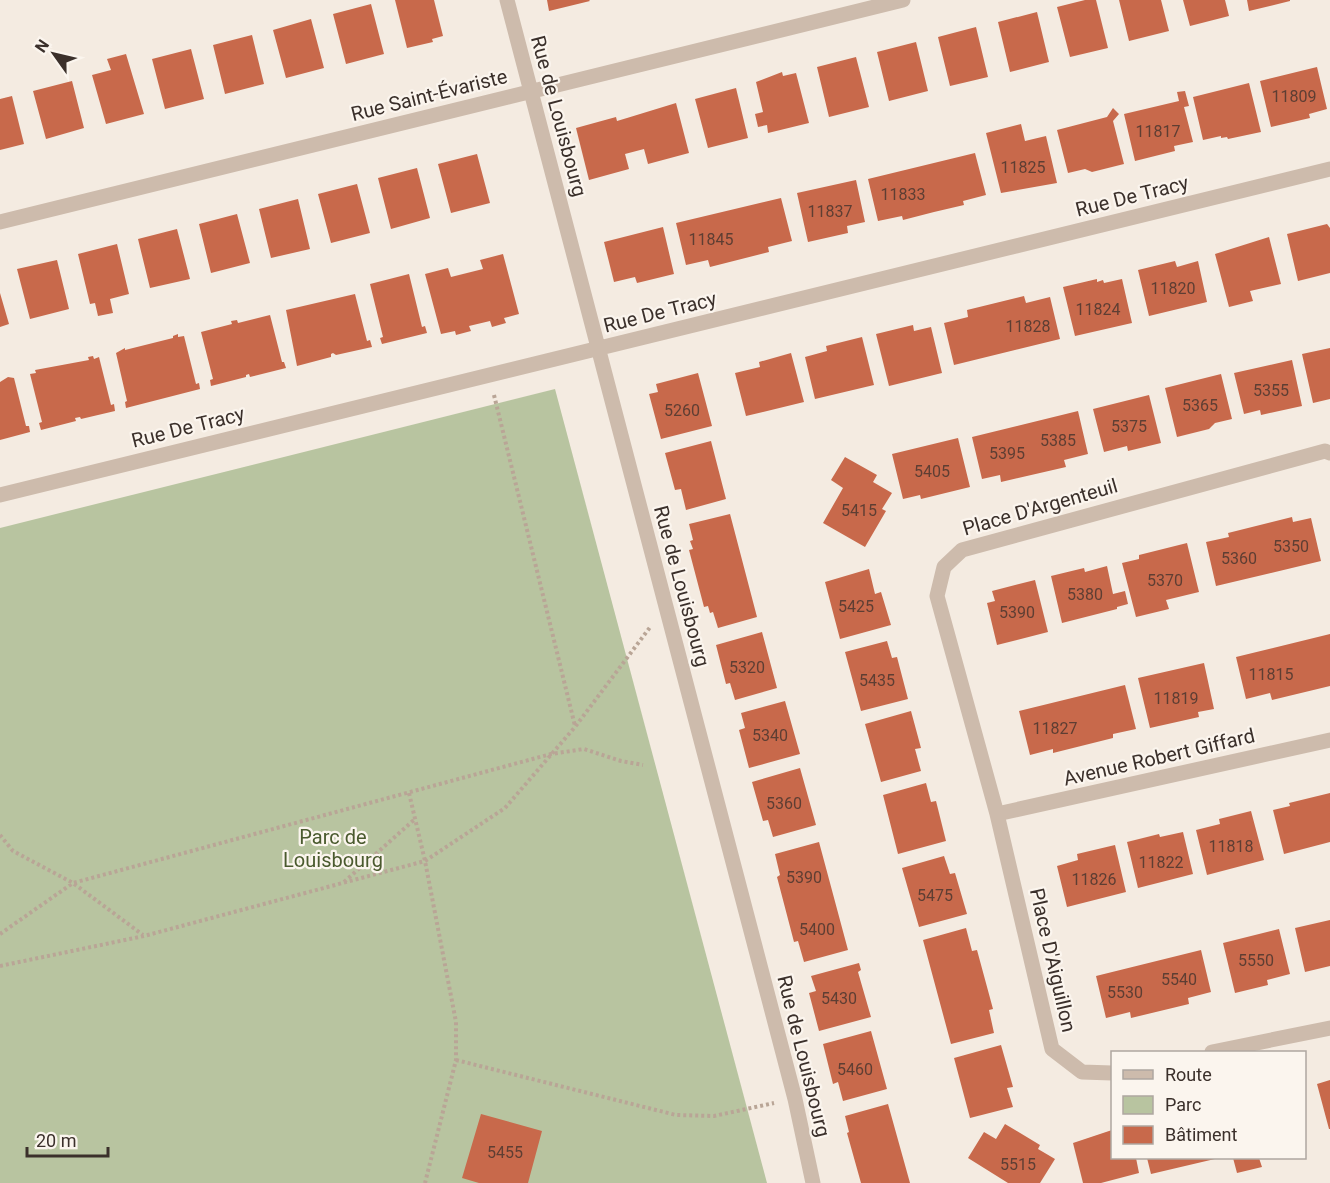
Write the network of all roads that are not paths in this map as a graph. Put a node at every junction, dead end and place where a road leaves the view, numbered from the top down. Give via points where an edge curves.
1 (507, 0) edge
2 (903, 0) edge
3 (531, 92) junction
4 (1330, 169) edge
5 (0, 222) edge
6 (598, 349) junction
7 (1330, 453) edge
8 (0, 495) edge
9 (1330, 740) edge
10 (997, 814) junction
11 (1330, 1028) edge
12 (1221, 1051) edge
13 (1111, 1073) edge
14 (813, 1183) edge

1 - 3 street, Rue de Louisbourg
2 - 3 street, Rue Saint-Évariste
3 - 5 street, Rue Saint-Évariste
3 - 6 street, Rue de Louisbourg
4 - 6 street, Rue De Tracy
6 - 8 street, Rue De Tracy
6 - 14 street, Rue de Louisbourg via 795,1099
7 - 10 street, Place D'Argenteuil via 1325,451 962,550 944,567 937,596
9 - 10 street, Avenue Robert Giffard
10 - 13 street, Place D'Aiguillon via 1052,1049 1082,1072
11 - 12 street

